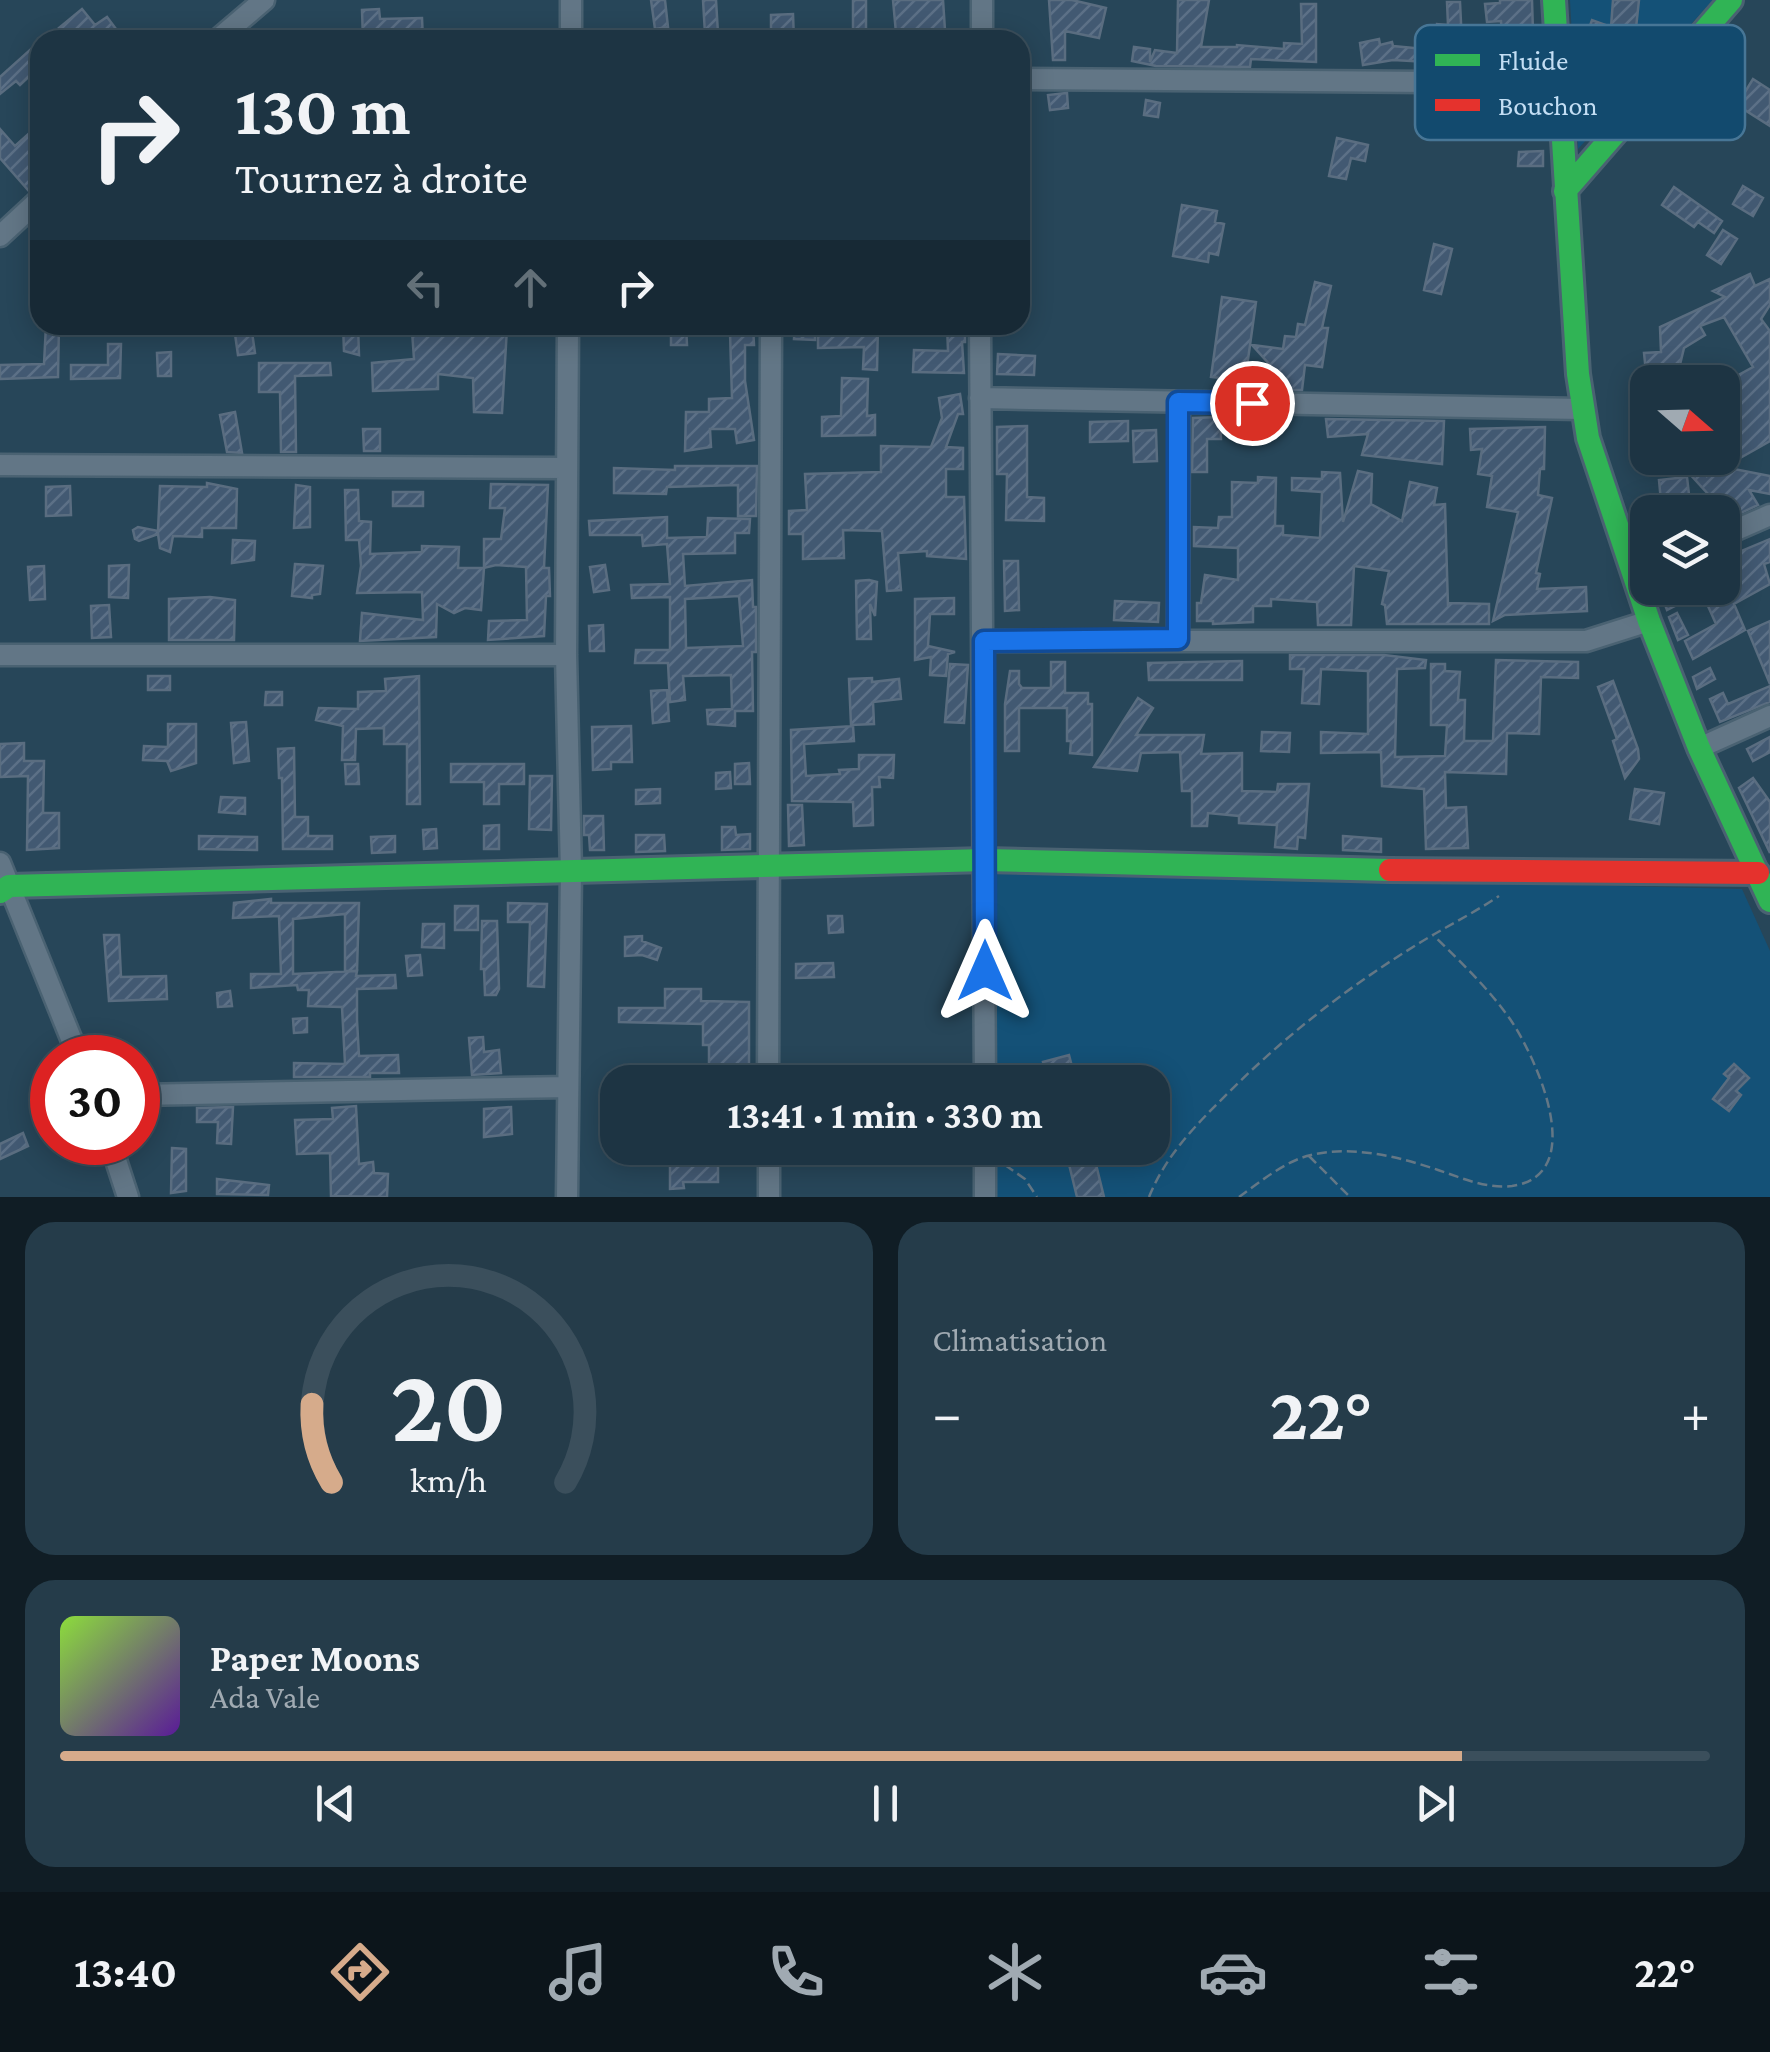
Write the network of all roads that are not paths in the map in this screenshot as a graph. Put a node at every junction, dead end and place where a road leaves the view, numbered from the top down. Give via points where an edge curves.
1 (264, 0) edge
2 (572, 0) edge
3 (982, 0) edge
4 (1554, 0) edge
5 (1731, 0) edge
6 (1555, 25) edge
7 (1709, 25) edge
8 (229, 30) edge
9 (571, 30) edge
10 (982, 30) edge
11 (1030, 79) edge
12 (1415, 83) edge
13 (1562, 140) edge
14 (1610, 140) edge
15 (1565, 192) junction
16 (30, 208) edge
17 (0, 236) edge
18 (568, 335) edge
19 (770, 335) edge
20 (980, 335) edge
21 (980, 398) junction
22 (1178, 402) junction
23 (1581, 408) junction
24 (0, 465) edge
25 (567, 468) junction
26 (1770, 516) edge
27 (1740, 528) edge
28 (1630, 546) edge
29 (1646, 605) edge
30 (1649, 621) junction
31 (1178, 639) junction
32 (984, 641) junction
33 (566, 654) junction
34 (0, 655) edge
35 (1770, 716) edge
36 (1698, 748) junction
37 (985, 860) junction
38 (0, 863) edge
39 (768, 867) junction
40 (572, 870) junction
41 (1758, 873) junction
42 (4, 889) edge
43 (1770, 901) edge
44 (70, 1035) edge
45 (768, 1065) edge
46 (984, 1065) edge
47 (568, 1087) junction
48 (160, 1095) edge
49 (118, 1165) edge
50 (768, 1165) edge
51 (984, 1165) edge
52 (128, 1197) edge
53 (567, 1197) edge
54 (769, 1197) edge
55 (985, 1197) edge

1 - 8 street
2 - 9 street
3 - 10 street
4 - 6 street
5 - 7 street
11 - 12 street
13 - 15 street
14 - 15 street
15 - 23 street
16 - 17 street
18 - 25 street
19 - 39 street
20 - 21 street
21 - 22 street
21 - 32 street
22 - 23 street
22 - 31 street
23 - 28 street
24 - 25 street
25 - 33 street
26 - 27 street
29 - 30 street
30 - 31 street via 1586,642
30 - 36 street
31 - 32 street
32 - 37 street
33 - 34 street
33 - 40 street
35 - 36 street
36 - 41 street
37 - 39 street
37 - 41 street
37 - 46 street
38 - 42 street
39 - 40 street
39 - 45 street
40 - 42 street
40 - 47 street
41 - 43 street
42 - 44 street
47 - 48 street
47 - 53 street
49 - 52 street
50 - 54 street
51 - 55 street

